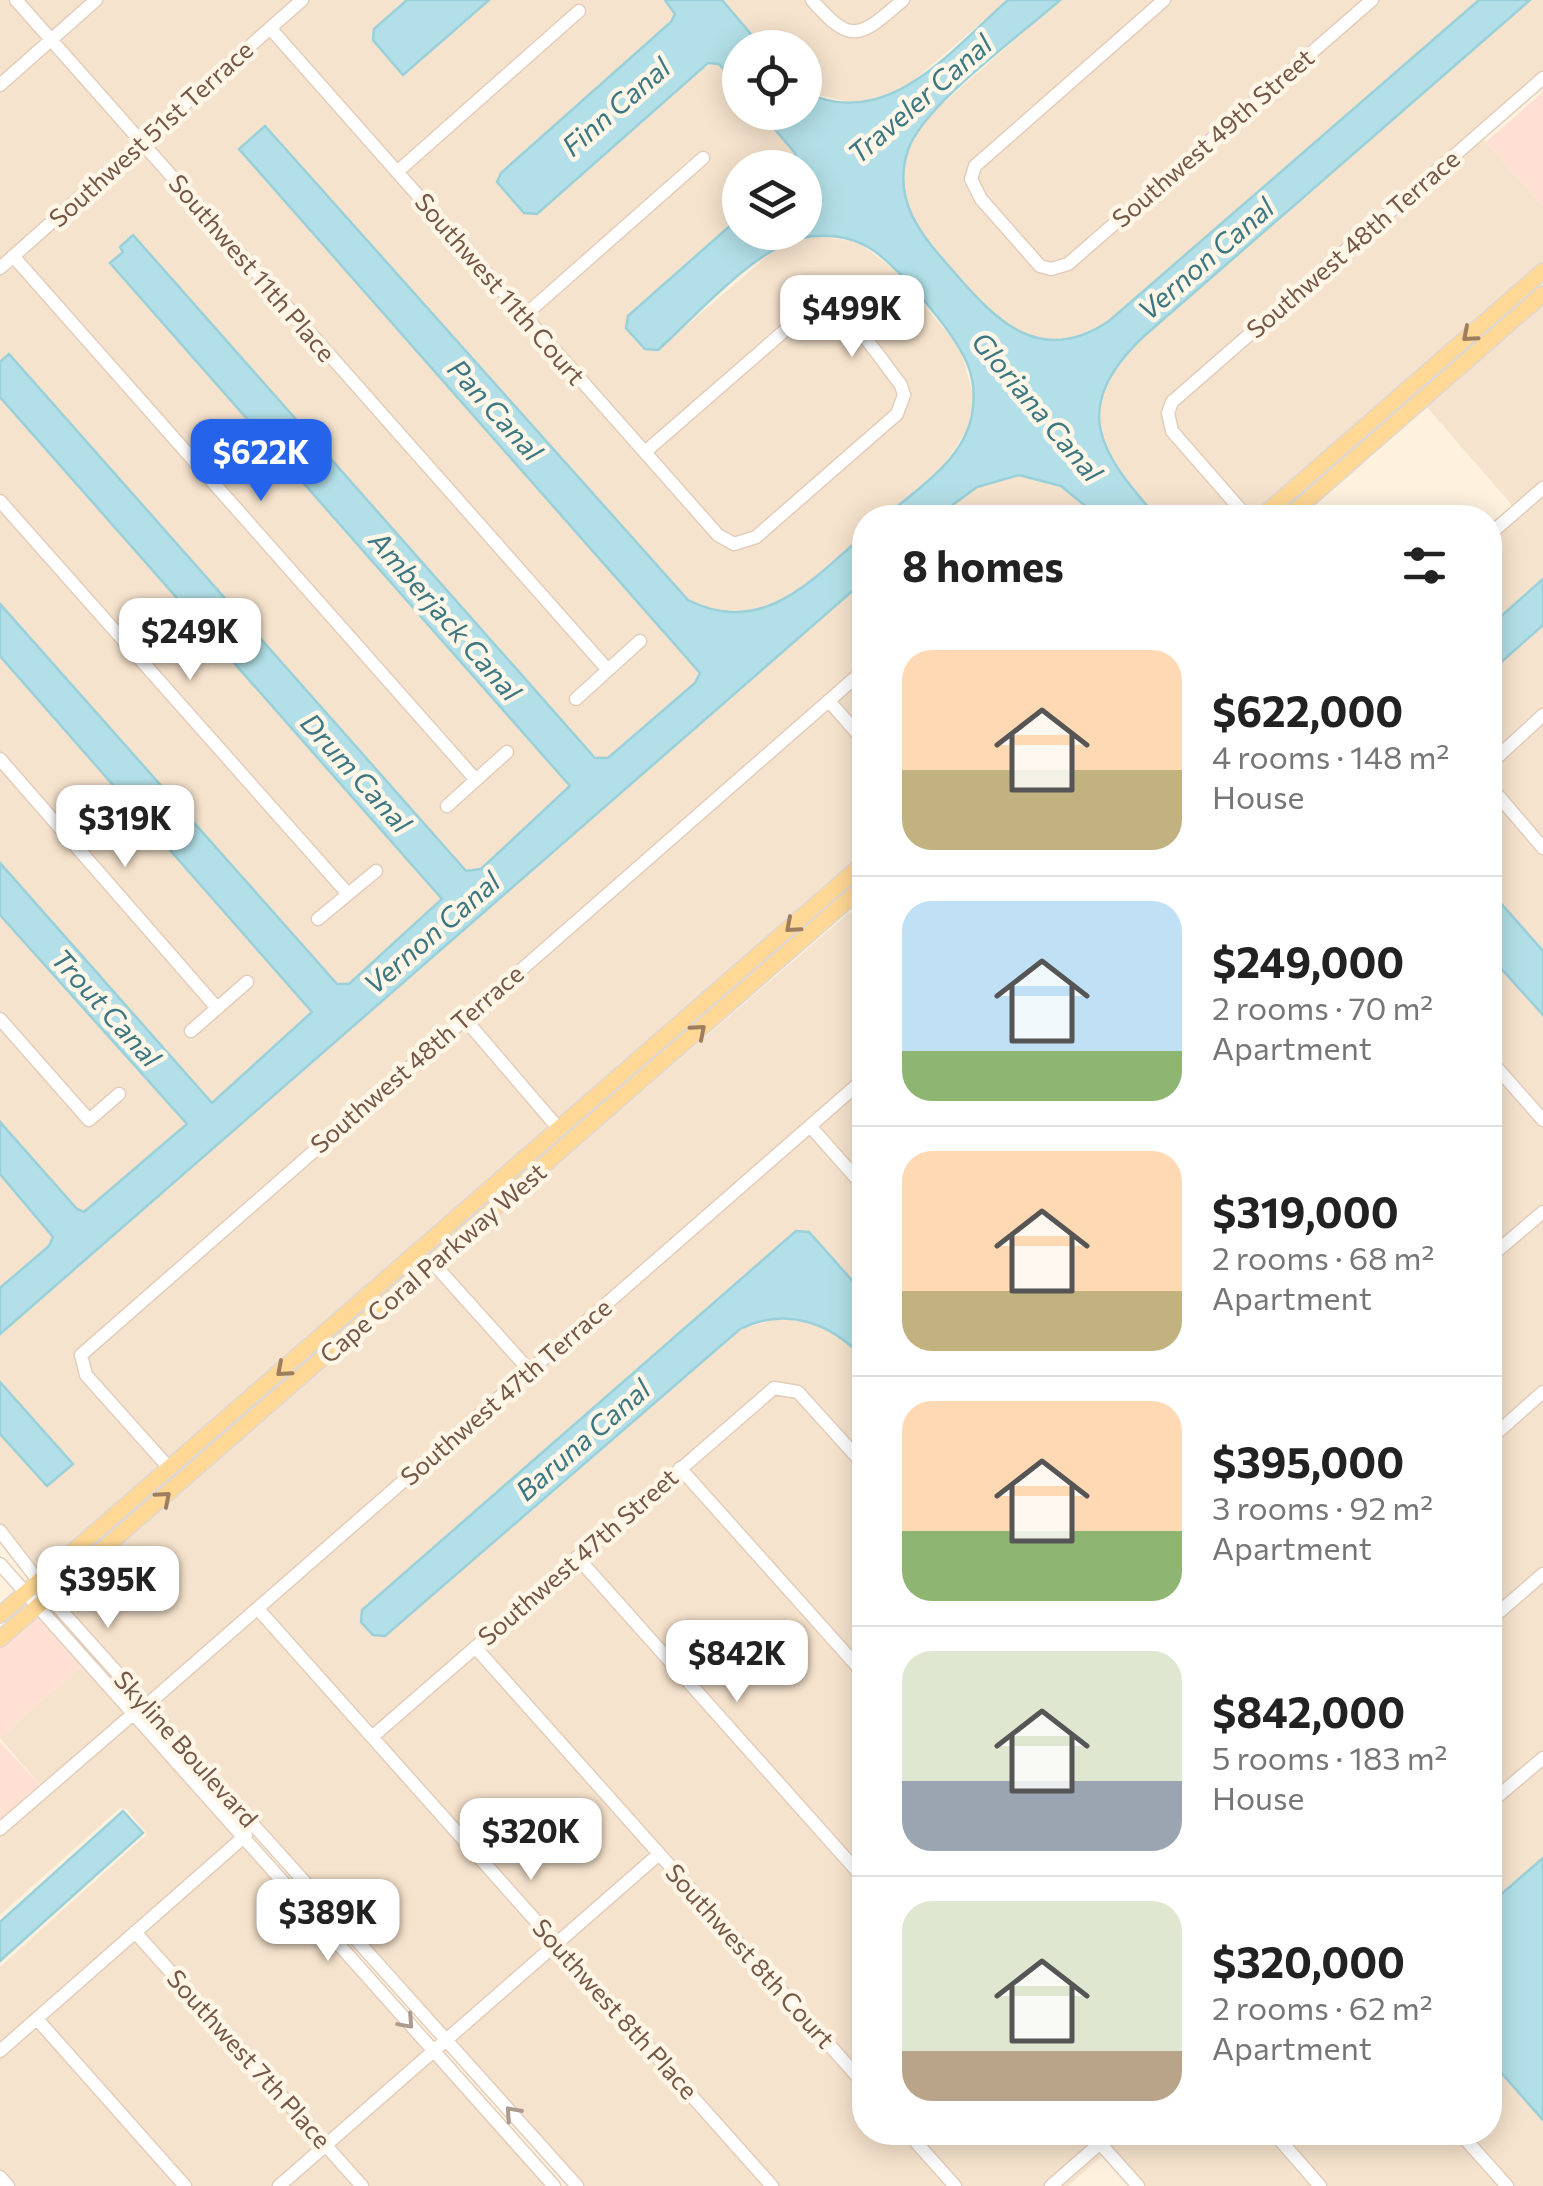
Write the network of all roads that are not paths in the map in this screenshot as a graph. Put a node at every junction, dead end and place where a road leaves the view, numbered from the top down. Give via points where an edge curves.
1 (16, 0) edge
2 (96, 0) edge
3 (302, 0) edge
4 (812, 0) edge
5 (903, 0) edge
6 (1164, 0) edge
7 (1372, 0) edge
8 (579, 11) dead end
9 (270, 28) junction
10 (52, 40) junction
11 (1543, 78) edge
12 (0, 86) edge
13 (142, 142) junction
14 (702, 158) dead end
15 (398, 172) junction
16 (14, 256) junction
17 (0, 268) edge
18 (1543, 272) edge
19 (1542, 295) edge
20 (525, 316) junction
21 (1440, 362) junction
22 (646, 452) junction
23 (1362, 452) junction
24 (1543, 488) edge
25 (0, 500) edge
26 (1237, 505) edge
27 (1275, 505) edge
28 (1302, 505) edge
29 (1502, 524) edge
30 (640, 641) dead end
31 (608, 670) junction
32 (852, 681) edge
33 (576, 700) dead end
34 (830, 701) junction
35 (1543, 715) edge
36 (852, 727) edge
37 (507, 752) dead end
38 (1502, 753) edge
39 (0, 760) edge
40 (476, 780) junction
41 (1502, 800) edge
42 (447, 806) dead end
43 (1543, 848) edge
44 (376, 871) dead end
45 (852, 873) edge
46 (348, 894) junction
47 (852, 897) edge
48 (318, 919) dead end
49 (247, 982) dead end
50 (217, 1008) junction
51 (464, 1018) junction
52 (0, 1019) edge
53 (192, 1031) dead end
54 (662, 1039) junction
55 (1502, 1078) edge
56 (852, 1089) edge
57 (120, 1094) dead end
58 (1543, 1120) edge
59 (810, 1126) junction
60 (559, 1129) junction
61 (582, 1133) junction
62 (852, 1173) edge
63 (1543, 1212) edge
64 (472, 1229) junction
65 (1502, 1247) edge
66 (433, 1263) junction
67 (530, 1371) junction
68 (1543, 1392) edge
69 (1502, 1428) edge
70 (852, 1452) edge
71 (680, 1468) junction
72 (170, 1469) junction
73 (0, 1531) edge
74 (577, 1557) junction
75 (0, 1564) edge
76 (1543, 1574) edge
77 (32, 1588) junction
78 (43, 1602) junction
79 (258, 1608) junction
80 (1502, 1610) edge
81 (0, 1615) edge
82 (0, 1639) edge
83 (474, 1647) junction
84 (84, 1660) junction
85 (852, 1660) edge
86 (148, 1704) junction
87 (132, 1714) junction
88 (372, 1737) junction
89 (1543, 1758) edge
90 (218, 1784) junction
91 (1502, 1794) edge
92 (256, 1826) junction
93 (0, 1829) edge
94 (243, 1838) junction
95 (659, 1854) junction
96 (852, 1865) edge
97 (135, 1932) junction
98 (556, 1944) junction
99 (37, 2019) junction
100 (446, 2039) junction
101 (434, 2051) junction
102 (0, 2052) edge
103 (852, 2070) edge
104 (919, 2145) edge
105 (1089, 2145) edge
106 (1101, 2145) edge
107 (1284, 2145) edge
108 (1471, 2145) edge
109 (326, 2146) junction
110 (0, 2177) edge
111 (8, 2186) edge
112 (185, 2186) edge
113 (280, 2186) edge
114 (362, 2186) edge
115 (554, 2186) edge
116 (577, 2186) edge
117 (772, 2186) edge
118 (955, 2186) edge
119 (1052, 2186) edge
120 (1138, 2186) edge
121 (1320, 2186) edge
122 (1507, 2186) edge

1 - 10 street, Southwest 11th Place
2 - 10 street
3 - 9 street, Southwest 51st Terrace
4 - 5 street via 849,34 870,29
6 - 7 street, Southwest 49th Street via 975,166 971,179 981,199 1028,255 1050,269 1068,264
8 - 15 street
9 - 13 street, Southwest 51st Terrace
9 - 15 street, Southwest 11th Court
10 - 12 street
10 - 13 street, Southwest 11th Place
11 - 26 street, Southwest 48th Terrace via 1197,379 1168,412 1172,431
13 - 16 street, Southwest 51st Terrace
13 - 31 street, Southwest 11th Place
14 - 20 street
15 - 20 street, Southwest 11th Court
16 - 17 street, Southwest 51st Terrace
16 - 40 street
18 -> 21 main road
19 - 23 main road
20 - 22 street, Southwest 11th Court
21 - 23 main road via 1420,391 1360,442
21 - 27 main road
22 - 22 street, Southwest 11th Court via 814,306 839,312 904,395 896,414 854,452 756,537 734,544 718,535
23 - 28 main road
24 - 29 street
25 - 46 street
30 - 31 street
31 - 33 street
32 - 34 street, Southwest 48th Terrace
34 - 36 street
34 - 51 street, Southwest 48th Terrace
35 - 38 street
37 - 40 street
39 - 50 street
40 - 42 street
41 - 43 street
44 - 46 street
45 -> 54 main road, Cape Coral Parkway West
46 - 48 street
61 -> 47 main road, Cape Coral Parkway West
49 - 50 street
50 - 53 street
51 - 60 street
51 - 72 street, Southwest 48th Terrace via 82,1355 86,1375
52 - 57 street via 89,1120
54 - 60 main road, Cape Coral Parkway West
54 - 61 main road via 645,1066 582,1121
55 - 58 street
56 - 59 street, Southwest 47th Terrace
59 - 62 street
59 - 67 street, Southwest 47th Terrace
60 - 64 main road via 550,1150 482,1209
60 -> 72 main road, Cape Coral Parkway West
61 - 64 main road, Cape Coral Parkway West
63 - 65 street
64 - 66 main road, Cape Coral Parkway West
66 - 67 street
78 -> 66 main road, Cape Coral Parkway West
67 - 79 street, Southwest 47th Terrace
68 - 69 street
70 - 71 street, Southwest 47th Street via 789,1387 765,1394
71 - 74 street, Southwest 47th Street
71 - 85 street
72 - 77 main road, Cape Coral Parkway West
73 - 77 street, Skyline Boulevard
74 - 83 street, Southwest 47th Street
74 - 96 street
75 - 77 street, Skyline Boulevard
76 - 80 street
77 - 78 street, Skyline Boulevard
77 - 81 main road, Cape Coral Parkway West
78 - 82 main road, Cape Coral Parkway West
78 - 84 street, Skyline Boulevard
78 - 86 street, Skyline Boulevard
79 - 86 street, Southwest 47th Terrace
79 - 88 street, Southwest 8th Place
83 - 88 street, Southwest 47th Street
83 - 95 street, Southwest 8th Court
84 - 86 street via 129,1701
84 - 87 street, Skyline Boulevard
86 - 90 street, Skyline Boulevard
87 - 90 street via 155,1723
87 - 93 street
87 - 94 street, Skyline Boulevard
88 - 98 street, Southwest 8th Place
89 - 91 street
90 - 92 street, Skyline Boulevard
92 - 94 street
92 - 100 street, Skyline Boulevard
94 - 97 street
94 -> 101 street, Skyline Boulevard
95 - 98 street
95 - 103 street, Southwest 8th Court
97 - 99 street
97 - 109 street, Southwest 7th Place
98 - 100 street
98 - 117 street, Southwest 8th Place
99 - 102 street
99 - 112 street
100 - 101 street
116 -> 100 street, Skyline Boulevard
101 - 109 street
101 - 115 street, Skyline Boulevard
104 - 118 street
105 - 119 street
106 - 120 street
107 - 121 street
108 - 122 street
109 - 113 street
109 - 114 street, Southwest 7th Place
110 - 111 street

